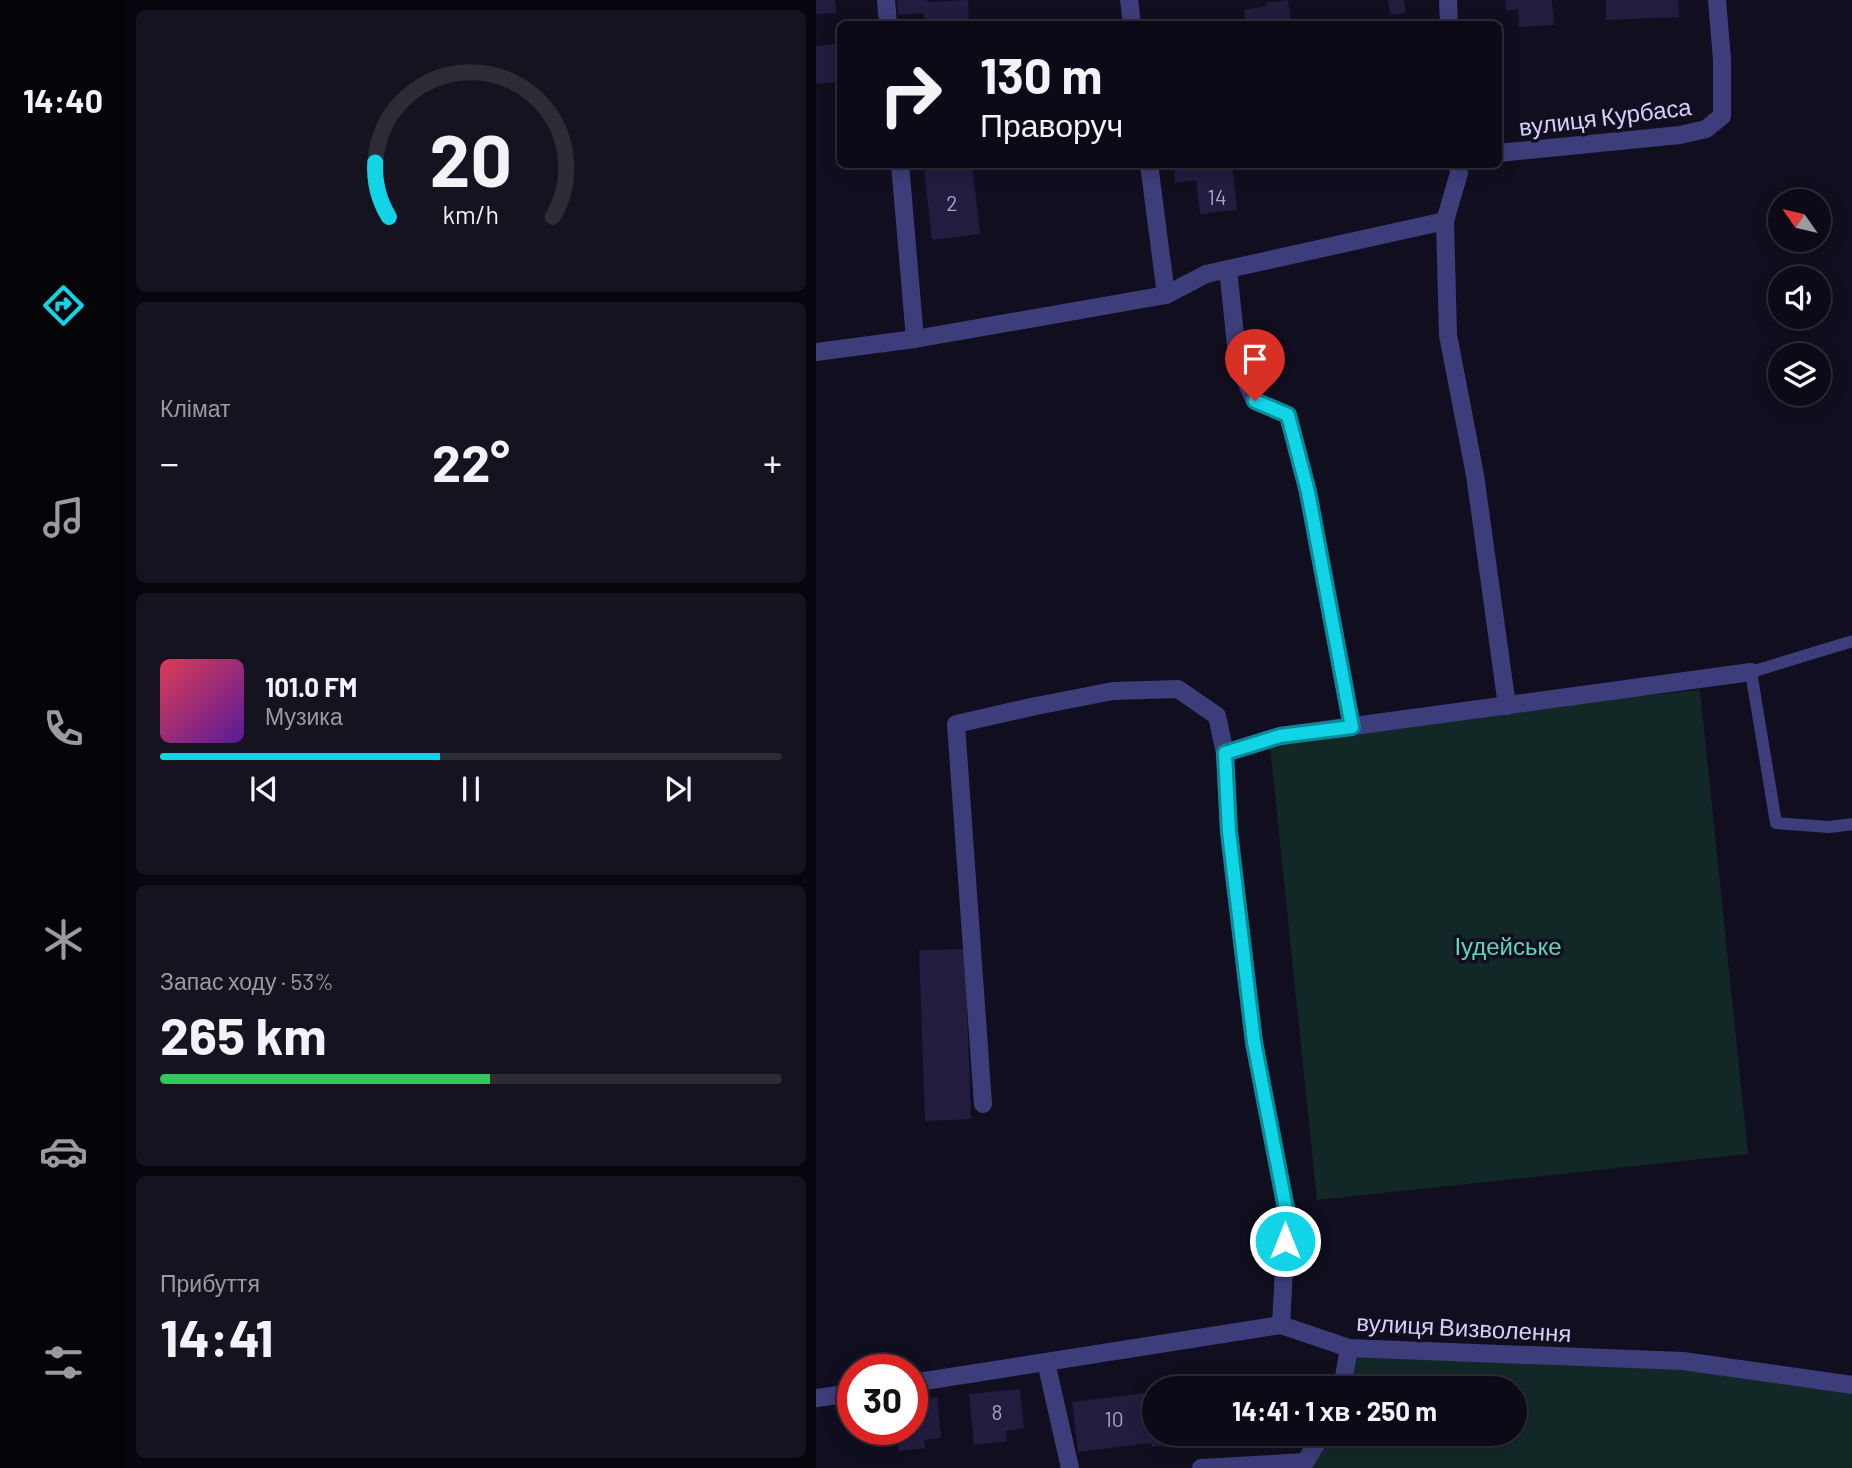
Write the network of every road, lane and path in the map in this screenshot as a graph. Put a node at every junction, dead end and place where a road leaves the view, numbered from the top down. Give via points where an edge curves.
1 (886, 0) edge
2 (1129, 0) edge
3 (1448, 0) edge
4 (1717, 0) edge
5 (888, 21) edge
6 (1132, 21) edge
7 (1449, 21) edge
8 (1502, 153) edge
9 (900, 168) edge
10 (1149, 168) edge
11 (1463, 168) edge
12 (1445, 221) junction
13 (1228, 269) junction
14 (1165, 295) junction
15 (915, 339) junction
16 (816, 352) edge
17 (1853, 641) edge
18 (1751, 673) junction
19 (1507, 706) junction
20 (1352, 727) junction
21 (1225, 753) junction
22 (1853, 824) edge
23 (983, 1104) dead end
24 (1281, 1325) junction
25 (1349, 1348) junction
26 (1046, 1362) junction
27 (1344, 1376) edge
28 (928, 1380) edge
29 (1853, 1385) edge
30 (837, 1395) edge
31 (816, 1398) edge
32 (1315, 1446) edge
33 (1070, 1468) edge
34 (1202, 1468) edge

1 - 5 street
2 - 6 street
3 - 7 street
4 - 8 street, вулиця Курбаса via 1722,116 1706,128 1680,135
9 - 15 street
10 - 14 street
11 - 12 street
12 - 13 street
12 - 19 street via 1448,335 1475,475
13 - 14 street via 1206,274
13 - 20 street via 1238,364 1255,401 1288,415 1308,492
14 - 15 street
15 - 16 street
17 - 18 lane
18 - 19 street
18 - 22 lane via 1777,823
19 - 20 street
20 - 21 street via 1280,736
21 - 23 street via 1217,716 1178,689 1113,691 956,724
21 - 24 street via 1229,832 1254,1042 1287,1214
24 - 25 street, вулиця Визволення
24 - 26 street, вулиця Визволення
25 - 27 street
25 - 29 street, вулиця Визволення via 1683,1361
26 - 28 street, вулиця Визволення
26 - 33 street
30 - 31 street
32 - 34 street via 1305,1462

